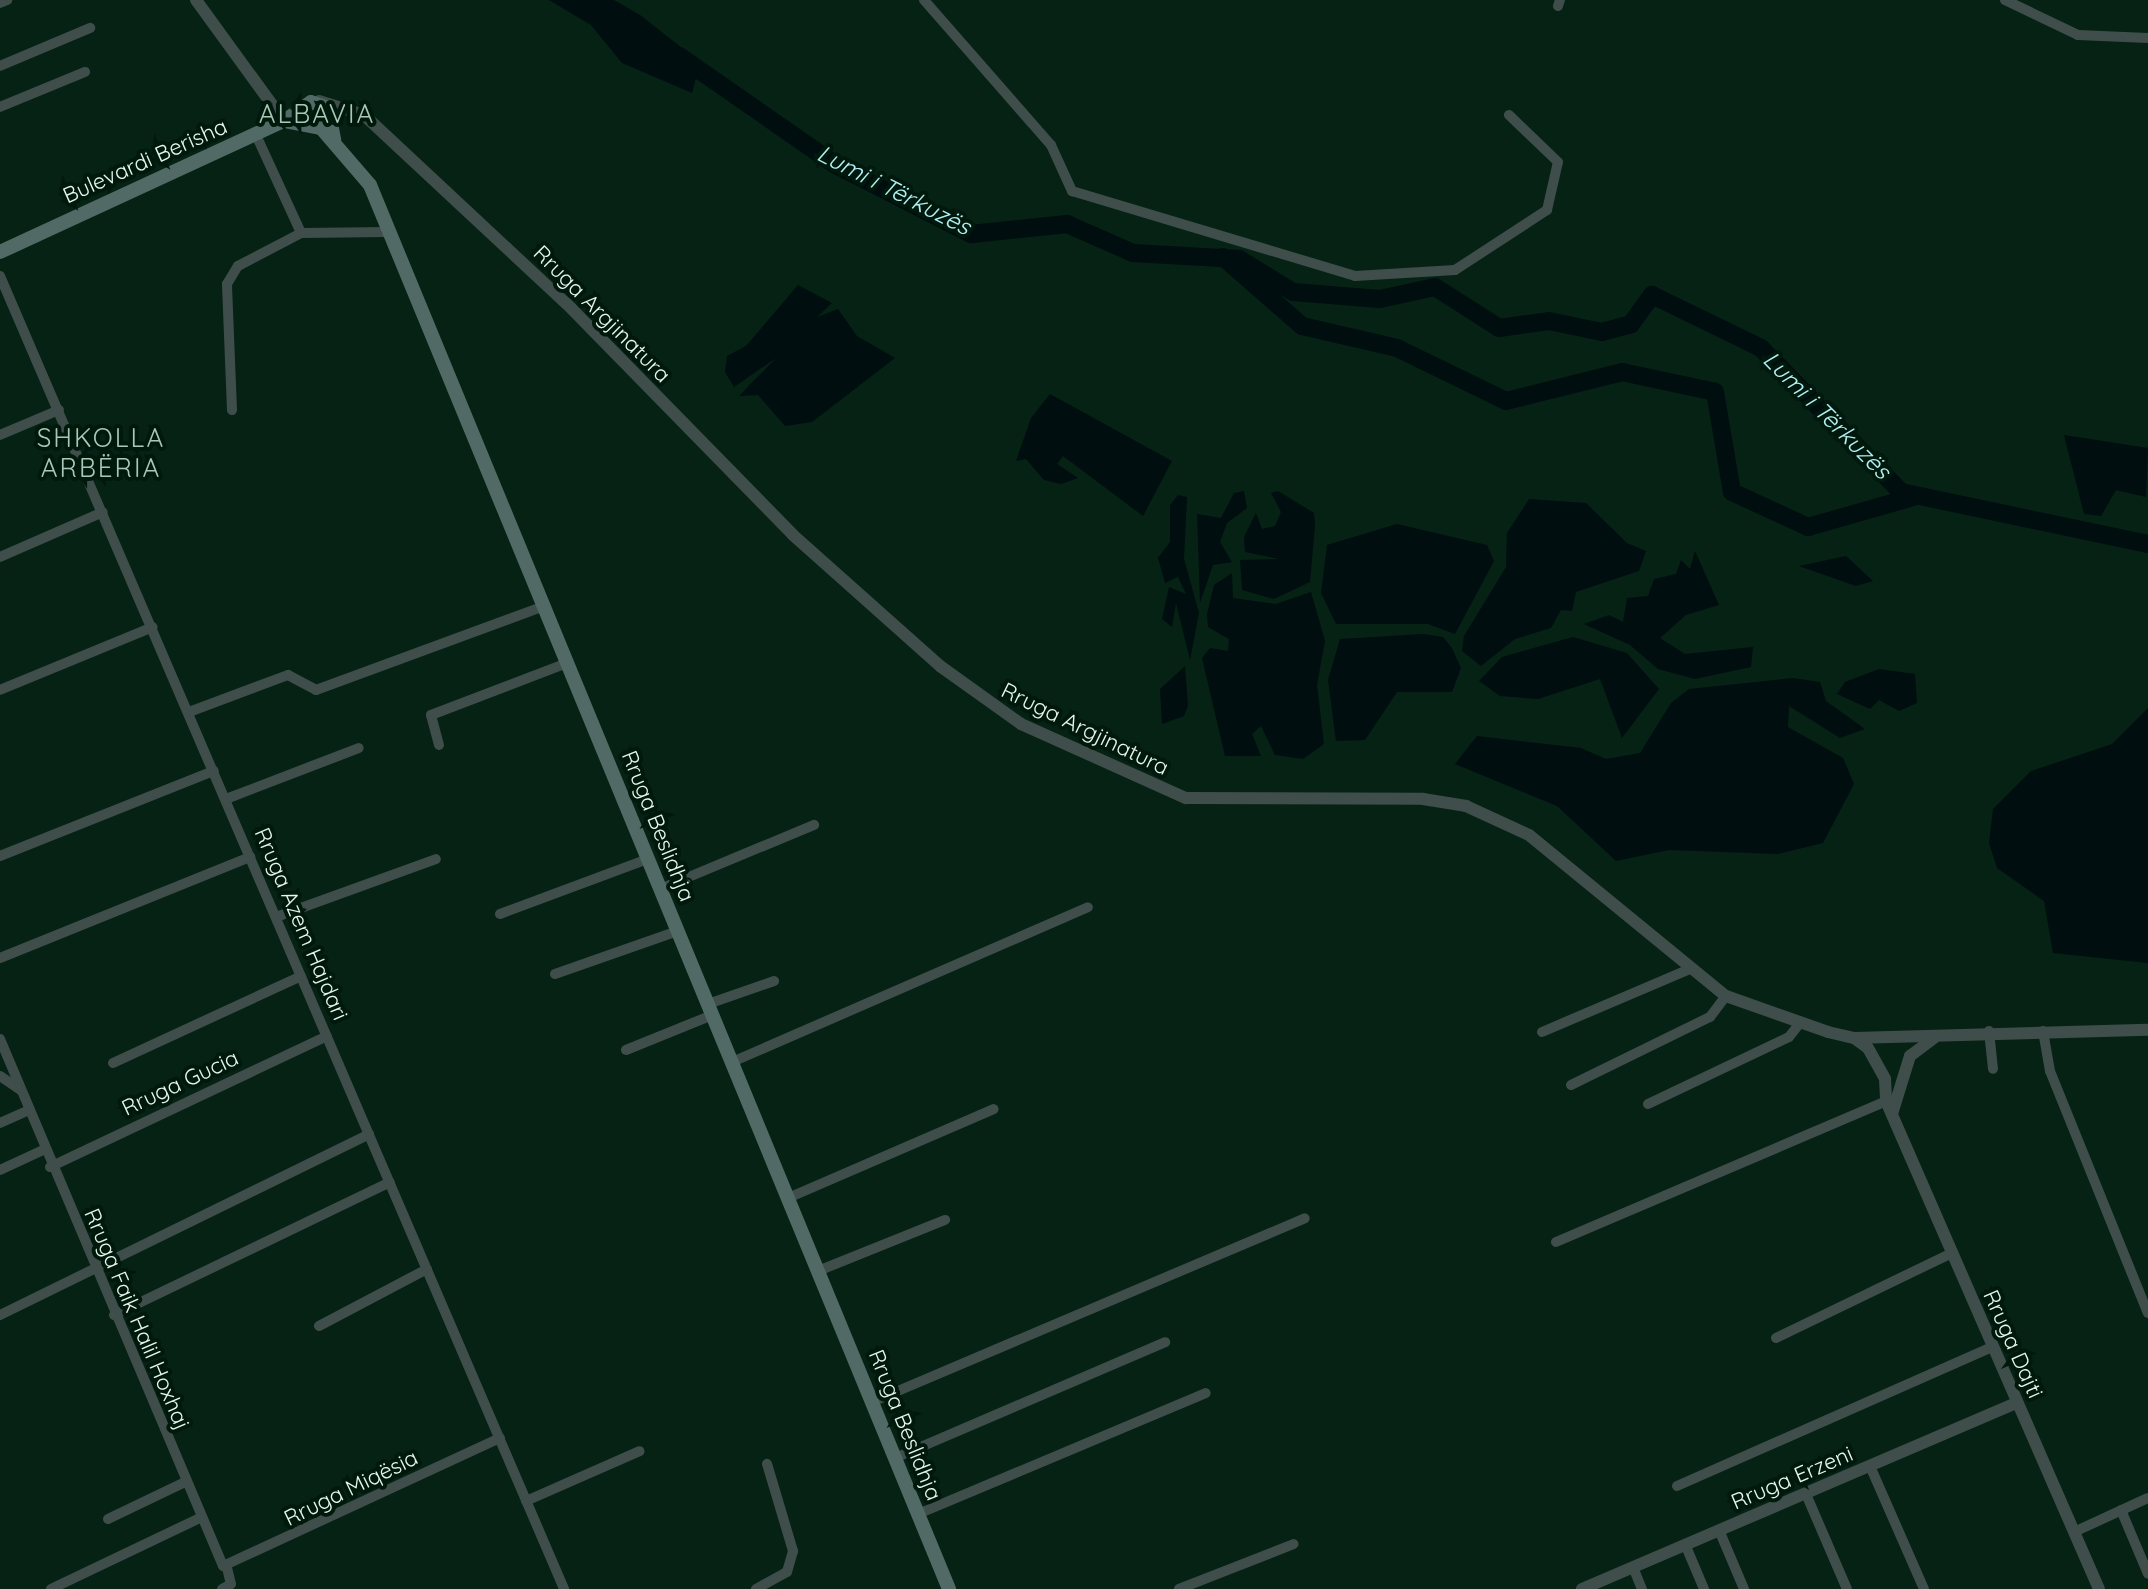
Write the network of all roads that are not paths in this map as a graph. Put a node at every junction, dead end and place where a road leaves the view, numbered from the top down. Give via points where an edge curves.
1 (7, 0) edge
2 (196, 0) edge
3 (924, 0) edge
4 (2005, 0) edge
5 (0, 3) edge
6 (90, 28) dead end
7 (2148, 38) edge
8 (0, 66) edge
9 (85, 72) dead end
10 (313, 104) junction
11 (0, 107) edge
12 (364, 115) junction
13 (1509, 115) dead end
14 (328, 116) junction
15 (284, 121) junction
16 (313, 124) junction
17 (256, 135) junction
18 (335, 141) junction
19 (389, 232) junction
20 (301, 233) junction
21 (0, 252) edge
22 (0, 276) edge
23 (59, 410) junction
24 (232, 410) dead end
25 (0, 435) edge
26 (103, 512) junction
27 (0, 557) edge
28 (544, 606) junction
29 (153, 627) junction
30 (567, 663) junction
31 (0, 690) edge
32 (189, 712) junction
33 (439, 745) dead end
34 (359, 748) dead end
35 (214, 771) junction
36 (226, 799) junction
37 (814, 825) dead end
38 (0, 856) edge
39 (250, 857) junction
40 (436, 859) dead end
41 (648, 859) junction
42 (660, 889) junction
43 (1088, 907) dead end
44 (500, 914) dead end
45 (276, 917) junction
46 (678, 931) junction
47 (0, 958) edge
48 (1692, 968) junction
49 (555, 974) dead end
50 (301, 976) junction
51 (774, 981) dead end
52 (1726, 996) junction
53 (710, 1010) junction
54 (1799, 1024) junction
55 (2148, 1030) edge
56 (1989, 1031) junction
57 (2043, 1031) junction
58 (1542, 1032) dead end
59 (327, 1036) junction
60 (1937, 1036) junction
61 (1893, 1037) junction
62 (1854, 1038) junction
63 (0, 1039) edge
64 (626, 1050) dead end
65 (1908, 1061) junction
66 (732, 1062) junction
67 (1877, 1062) junction
68 (113, 1063) dead end
69 (1993, 1069) dead end
70 (0, 1076) edge
71 (1571, 1085) dead end
72 (21, 1090) junction
73 (1886, 1101) junction
74 (1648, 1104) dead end
75 (994, 1109) dead end
76 (29, 1110) junction
77 (1892, 1114) junction
78 (0, 1123) edge
79 (369, 1134) junction
80 (43, 1150) junction
81 (50, 1167) junction
82 (0, 1170) edge
83 (390, 1182) junction
84 (788, 1198) junction
85 (1305, 1218) dead end
86 (945, 1220) dead end
87 (1556, 1242) dead end
88 (1952, 1253) junction
89 (427, 1269) junction
90 (92, 1270) junction
91 (818, 1271) junction
92 (2148, 1313) edge
93 (0, 1315) edge
94 (114, 1315) junction
95 (319, 1326) dead end
96 (1776, 1338) dead end
97 (1165, 1342) dead end
98 (1992, 1347) junction
99 (1206, 1393) dead end
100 (872, 1402) junction
101 (2017, 1403) junction
102 (500, 1438) junction
103 (640, 1451) dead end
104 (895, 1458) junction
105 (767, 1464) dead end
106 (1870, 1466) junction
107 (185, 1482) junction
108 (1677, 1486) dead end
109 (1806, 1494) junction
110 (2148, 1498) edge
111 (526, 1501) junction
112 (2121, 1510) junction
113 (918, 1514) junction
114 (200, 1518) junction
115 (108, 1519) dead end
116 (1719, 1530) junction
117 (2074, 1532) junction
118 (1294, 1544) dead end
119 (1685, 1544) junction
120 (223, 1566) junction
121 (1633, 1567) junction
122 (2148, 1574) edge
123 (51, 1589) edge
124 (222, 1589) edge
125 (564, 1589) edge
126 (756, 1589) edge
127 (949, 1589) edge
128 (1179, 1589) edge
129 (1582, 1589) edge
130 (1642, 1589) edge
131 (1704, 1589) edge
132 (1744, 1589) edge
133 (1847, 1589) edge
134 (1924, 1589) edge
135 (2099, 1589) edge

1 - 5 street
2 - 15 street
3 - 13 street via 1051,145 1072,191 1355,276 1455,270 1547,210 1558,162
4 - 7 street via 2078,35
6 - 8 street
9 - 11 street
10 - 12 street, Rruga Argjinatura
10 - 14 main road
10 - 15 main road, Bulevardi Berisha
10 - 16 main road
12 - 14 street via 340,110
12 - 48 street, Rruga Argjinatura via 567,304 793,535 1006,716 1186,798 1423,799 1466,806 1529,835
14 - 16 main road
14 - 18 main road
15 - 16 main road
15 - 17 main road, Bulevardi Berisha
16 - 18 main road, Rruga Beslidhja
17 - 20 street
17 - 21 main road, Bulevardi Berisha
18 - 19 main road, Rruga Beslidhja via 364,174
19 - 20 street
19 - 28 main road, Rruga Beslidhja
20 - 24 street via 238,266 227,284
22 - 23 street, Rruga Azem Hajdari
23 - 25 street
23 - 26 street, Rruga Azem Hajdari
26 - 27 street
26 - 29 street, Rruga Azem Hajdari
28 - 30 main road, Rruga Beslidhja
28 - 32 street via 316,690 288,675
29 - 31 street
29 - 32 street, Rruga Azem Hajdari
30 - 33 street via 431,715
30 - 41 main road, Rruga Beslidhja
32 - 35 street, Rruga Azem Hajdari
34 - 36 street
35 - 36 street, Rruga Azem Hajdari
35 - 38 street
36 - 39 street, Rruga Azem Hajdari
37 - 42 street
39 - 45 street, Rruga Azem Hajdari
39 - 47 street
40 - 45 street
41 - 42 main road, Rruga Beslidhja
41 - 44 street
42 - 46 main road, Rruga Beslidhja
43 - 66 street
45 - 50 street, Rruga Azem Hajdari
46 - 49 street
46 - 53 main road, Rruga Beslidhja
48 - 52 street, Rruga Argjinatura
48 - 58 street
50 - 59 street, Rruga Azem Hajdari
50 - 68 street
51 - 53 street
52 - 54 street, Rruga Argjinatura
52 - 71 street via 1710,1017
53 - 64 street
53 - 66 main road, Rruga Beslidhja
54 - 62 street, Rruga Argjinatura
54 - 74 street via 1779,1042
55 - 57 street
56 - 57 street
56 - 60 street
56 - 69 street
57 - 92 street via 2050,1071
59 - 79 street, Rruga Azem Hajdari
59 - 81 street, Rruga Gucia
60 - 61 street
60 - 65 street
61 - 62 street
61 - 65 street
61 - 67 street
62 - 67 street
63 - 72 street, Rruga Faik Halil Hoxhaj
65 - 67 street via 1890,1073
65 - 77 street
66 - 84 main road, Rruga Beslidhja
67 - 73 street, Rruga Dajti
70 - 72 street
72 - 76 street, Rruga Faik Halil Hoxhaj
73 - 77 street, Rruga Dajti
73 - 87 street
75 - 84 street
76 - 78 street
76 - 80 street, Rruga Faik Halil Hoxhaj
77 - 88 street, Rruga Dajti
79 - 83 street, Rruga Azem Hajdari
79 - 90 street
80 - 81 street, Rruga Faik Halil Hoxhaj
80 - 82 street
81 - 90 street, Rruga Faik Halil Hoxhaj
83 - 89 street, Rruga Azem Hajdari
83 - 94 street
84 - 91 main road, Rruga Beslidhja
85 - 100 street
86 - 91 street
88 - 96 street
88 - 98 street, Rruga Dajti
89 - 95 street
89 - 102 street, Rruga Azem Hajdari
90 - 93 street
90 - 94 street, Rruga Faik Halil Hoxhaj
91 - 100 main road, Rruga Beslidhja
94 - 107 street, Rruga Faik Halil Hoxhaj
97 - 104 street
98 - 101 street, Rruga Dajti
98 - 108 street
99 - 113 street
100 - 104 main road, Rruga Beslidhja
101 - 106 street, Rruga Erzeni
101 - 117 street, Rruga Dajti
102 - 111 street, Rruga Azem Hajdari
102 - 120 street, Rruga Miqësia
103 - 111 street
104 - 113 main road, Rruga Beslidhja
105 - 126 street via 793,1551 787,1572
106 - 109 street, Rruga Erzeni
106 - 134 street
107 - 114 street, Rruga Faik Halil Hoxhaj
107 - 115 street
109 - 116 street, Rruga Erzeni
109 - 133 street
110 - 112 street
111 - 125 street, Rruga Azem Hajdari
112 - 117 street
112 - 122 street
113 - 127 main road, Rruga Beslidhja
114 - 120 street, Rruga Faik Halil Hoxhaj
114 - 123 street
116 - 119 street, Rruga Erzeni
116 - 132 street
117 - 135 street, Rruga Dajti
118 - 128 street
119 - 121 street, Rruga Erzeni
119 - 131 street
120 - 124 street via 231,1584
121 - 129 street, Rruga Erzeni
121 - 130 street

